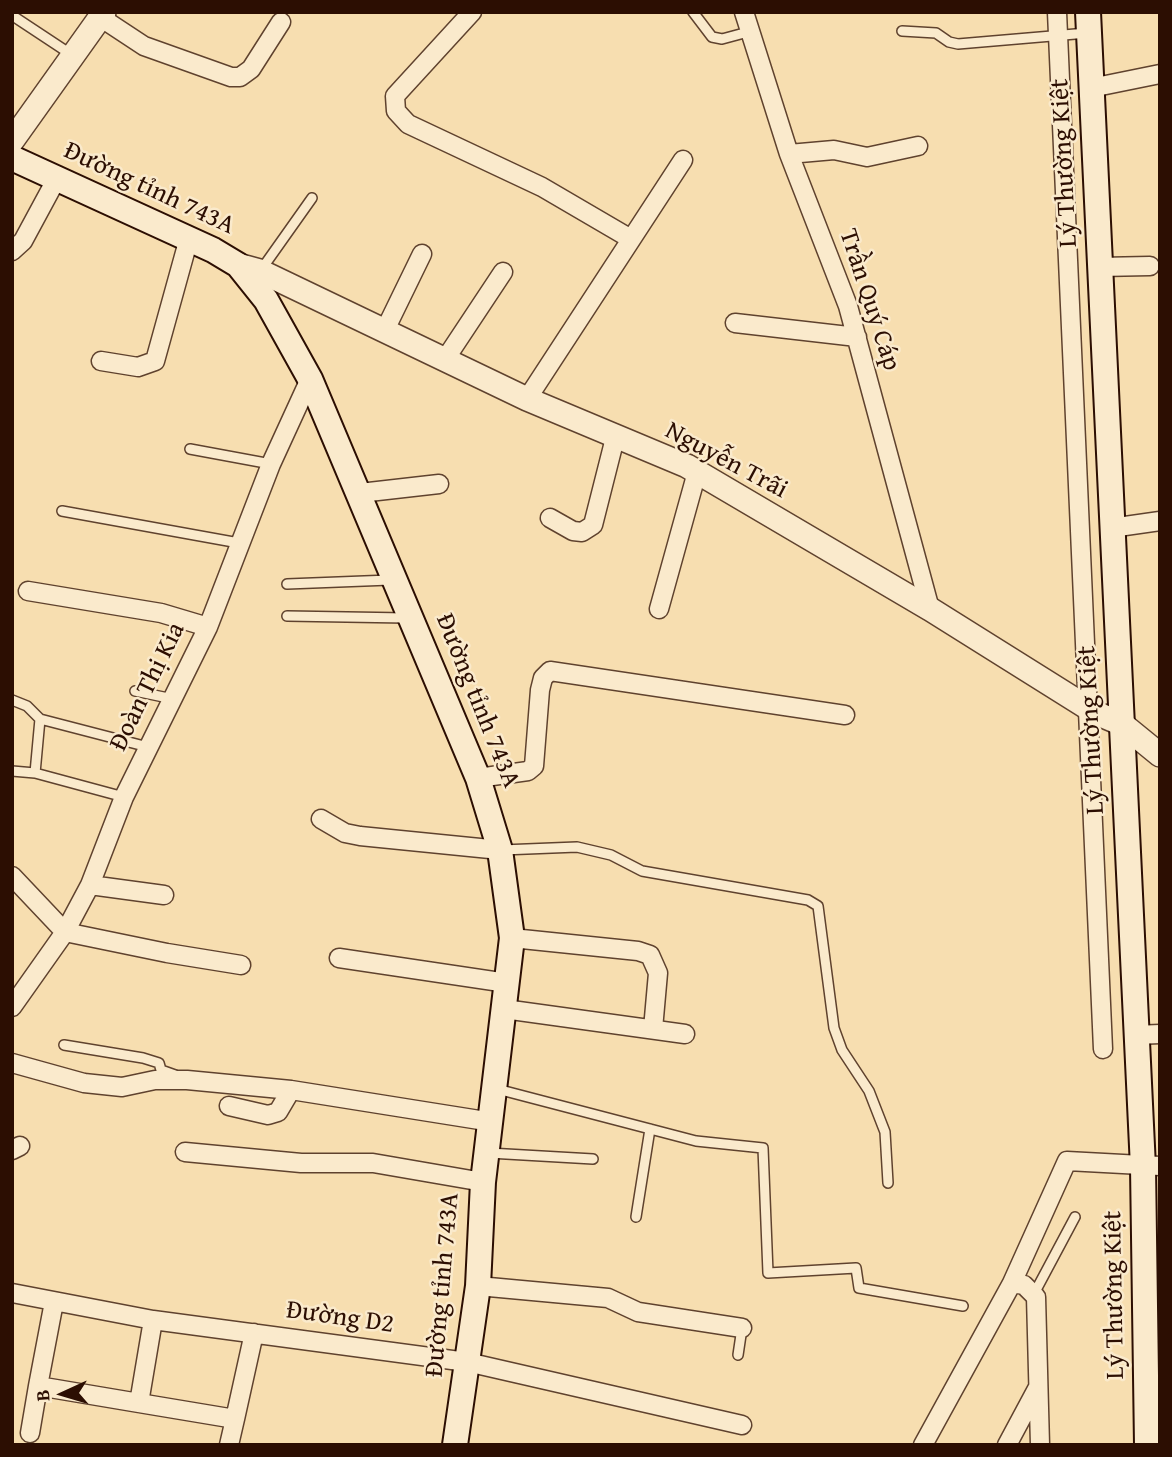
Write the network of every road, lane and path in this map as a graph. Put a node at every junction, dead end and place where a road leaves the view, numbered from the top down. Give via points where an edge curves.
1 (472, 12) edge
2 (694, 12) edge
3 (744, 12) edge
4 (1057, 12) edge
5 (102, 15) edge
6 (13, 16) edge
7 (281, 22) dead end
8 (1088, 22) edge
9 (902, 31) dead end
10 (748, 32) junction
11 (1058, 35) junction
12 (72, 55) junction
13 (1160, 74) edge
14 (1091, 88) junction
15 (12, 141) edge
16 (918, 146) dead end
17 (789, 154) junction
18 (12, 158) edge
19 (683, 160) dead end
20 (57, 178) junction
21 (312, 198) dead end
22 (189, 238) junction
23 (631, 239) junction
24 (12, 251) edge
25 (422, 254) dead end
26 (1150, 266) dead end
27 (1100, 267) junction
28 (249, 268) junction
29 (503, 272) dead end
30 (735, 323) dead end
31 (385, 330) junction
32 (857, 337) junction
33 (446, 358) junction
34 (101, 361) dead end
35 (310, 379) junction
36 (527, 400) junction
37 (615, 438) junction
38 (190, 449) dead end
39 (271, 464) junction
40 (697, 472) junction
41 (439, 484) dead end
42 (360, 493) junction
43 (62, 511) dead end
44 (550, 518) dead end
45 (1160, 522) edge
46 (1111, 528) junction
47 (239, 542) junction
48 (396, 580) junction
49 (288, 584) dead end
50 (27, 591) dead end
51 (659, 609) dead end
52 (930, 609) junction
53 (287, 616) dead end
54 (411, 618) junction
55 (208, 627) junction
56 (135, 691) dead end
57 (173, 699) junction
58 (12, 700) edge
59 (1087, 707) junction
60 (845, 715) dead end
61 (40, 719) junction
62 (1122, 724) junction
63 (148, 747) junction
64 (1158, 753) edge
65 (12, 771) edge
66 (35, 774) junction
67 (478, 778) junction
68 (124, 797) junction
69 (321, 819) dead end
70 (500, 850) junction
71 (12, 876) edge
72 (90, 885) junction
73 (164, 895) dead end
74 (65, 932) junction
75 (512, 938) junction
76 (339, 958) dead end
77 (241, 965) dead end
78 (507, 984) junction
79 (12, 1006) edge
80 (504, 1009) junction
81 (653, 1029) junction
82 (685, 1034) dead end
83 (1148, 1034) edge
84 (64, 1045) dead end
85 (1103, 1049) dead end
86 (12, 1063) edge
87 (187, 1080) junction
88 (495, 1089) junction
89 (291, 1090) junction
90 (229, 1105) dead end
91 (492, 1122) junction
92 (650, 1129) junction
93 (185, 1153) dead end
94 (487, 1153) junction
95 (593, 1159) dead end
96 (1152, 1167) edge
97 (483, 1182) junction
98 (888, 1183) dead end
99 (636, 1217) dead end
100 (1075, 1217) dead end
101 (1012, 1283) junction
102 (478, 1286) junction
103 (1035, 1292) junction
104 (12, 1293) edge
105 (54, 1301) junction
106 (963, 1306) dead end
107 (153, 1320) junction
108 (742, 1328) joint
109 (254, 1333) junction
110 (738, 1355) dead end
111 (467, 1362) junction
112 (38, 1386) junction
113 (1038, 1387) junction
114 (139, 1403) junction
115 (234, 1419) junction
116 (741, 1425) dead end
117 (30, 1433) dead end
118 (229, 1445) edge
119 (455, 1445) edge
120 (923, 1445) edge
121 (1007, 1445) edge
122 (1040, 1445) edge
123 (1147, 1445) edge

1 - 23 street via 395,96 396,111 408,124 542,187
2 - 10 lane via 712,37
3 - 10 street, Trần Quý Cáp
4 - 11 street
5 - 7 street via 144,46 231,77 251,69
5 - 12 street
6 - 12 lane
8 - 11 lane
8 - 14 main road, Lý Thường Kiệt
9 - 11 lane via 936,33 958,44
10 - 17 street, Trần Quý Cáp
11 - 59 street
12 - 15 street
13 - 14 street
14 - 27 main road, Lý Thường Kiệt
16 - 17 street via 867,157 834,150
17 - 32 street, Trần Quý Cáp
18 - 20 main road, Đường tỉnh 743A
19 - 23 street
20 - 22 main road, Đường tỉnh 743A
20 - 24 street via 23,241
21 - 28 lane
22 - 28 main road, Đường tỉnh 743A
22 - 34 street via 155,361 138,367
23 - 36 street
25 - 31 street
26 - 27 street
27 - 46 main road, Lý Thường Kiệt
28 - 31 street, Nguyễn Trãi
28 - 35 main road, Đường tỉnh 743A
29 - 33 street
30 - 32 street
31 - 33 street, Nguyễn Trãi
32 - 52 street, Trần Quý Cáp
33 - 36 street, Nguyễn Trãi
35 - 39 street, Đoàn Thị Kia
35 - 42 main road, Đường tỉnh 743A
36 - 37 street, Nguyễn Trãi
37 - 40 street, Nguyễn Trãi
37 - 44 street via 593,525 582,532 573,531
38 - 39 lane
39 - 47 street, Đoàn Thị Kia
40 - 51 street
40 - 52 street, Nguyễn Trãi
41 - 42 street
42 - 48 main road, Đường tỉnh 743A
43 - 47 lane
45 - 46 street
46 - 62 main road, Lý Thường Kiệt
47 - 55 street, Đoàn Thị Kia
48 - 49 lane
48 - 54 main road, Đường tỉnh 743A
50 - 55 street via 161,613
52 - 59 street, Nguyễn Trãi
53 - 54 lane
54 - 67 main road, Đường tỉnh 743A
55 - 57 street, Đoàn Thị Kia
56 - 57 lane
57 - 63 street, Đoàn Thị Kia
58 - 61 lane
59 - 62 street, Nguyễn Trãi
59 - 85 street
60 - 67 street via 550,671 540,690 534,766 528,771
61 - 63 lane
61 - 66 lane
62 - 64 street, Nguyễn Trãi
62 - 83 main road, Lý Thường Kiệt
63 - 68 street, Đoàn Thị Kia
65 - 66 lane
66 - 68 lane
67 - 70 main road, Đường tỉnh 743A
68 - 72 street, Đoàn Thị Kia
69 - 70 street via 360,836
70 - 75 main road, Đường tỉnh 743A
70 - 98 lane via 577,847 611,855 642,871 808,900 818,906 834,1028 842,1050 869,1091 885,1132
71 - 74 street
72 - 73 street
72 - 74 street, Đoàn Thị Kia
74 - 77 street
74 - 79 street, Đoàn Thị Kia
75 - 78 main road, Đường tỉnh 743A
75 - 81 street via 650,955 658,973
76 - 78 street
78 - 80 main road, Đường tỉnh 743A
80 - 81 street
80 - 88 main road, Đường tỉnh 743A
81 - 82 street
83 - 96 main road, Lý Thường Kiệt
84 - 87 lane via 143,1058
86 - 87 street via 84,1083 122,1087
87 - 89 street
88 - 91 main road, Đường tỉnh 743A
88 - 92 lane
89 - 90 street via 278,1112 268,1115
89 - 91 street
91 - 94 main road, Đường tỉnh 743A
92 - 99 lane
92 - 106 lane via 696,1141 763,1148 768,1273 856,1268 859,1288
93 - 97 street via 301,1164 373,1163
94 - 95 lane
94 - 97 main road, Đường tỉnh 743A
96 - 101 street via 1067,1161
96 - 123 main road, Lý Thường Kiệt
97 - 102 main road, Đường tỉnh 743A
100 - 103 lane
101 - 103 street
101 - 120 street
102 - 108 street via 608,1298 638,1312
102 - 111 main road, Đường tỉnh 743A
103 - 113 street
104 - 105 street, Đường D2
105 - 107 street, Đường D2
105 - 112 street
107 - 109 street, Đường D2
107 - 114 street
108 - 110 lane
109 - 111 street, Đường D2
109 - 115 street
111 - 116 street, Đường D2
111 - 119 main road, Đường tỉnh 743A
112 - 114 street
112 - 117 street
113 - 121 street
113 - 122 street
114 - 115 street
115 - 118 street

